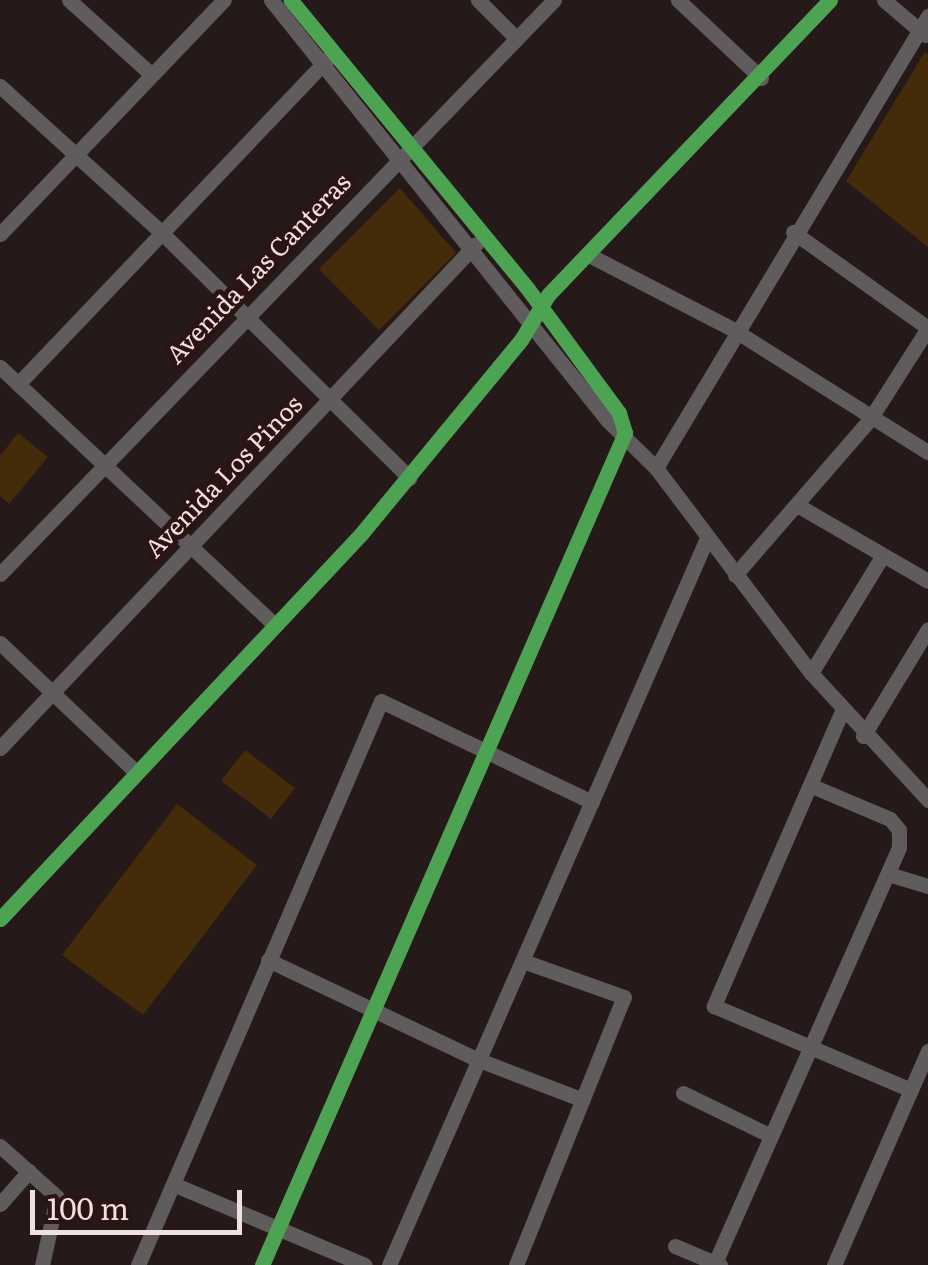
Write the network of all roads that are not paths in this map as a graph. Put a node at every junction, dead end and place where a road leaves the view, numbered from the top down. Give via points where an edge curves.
1 (70, 0) edge
2 (224, 0) edge
3 (271, 0) edge
4 (291, 0) edge
5 (478, 0) edge
6 (554, 0) edge
7 (678, 0) edge
8 (830, 0) edge
9 (884, 0) edge
10 (925, 28) edge
11 (516, 38) junction
12 (327, 59) junction
13 (152, 74) junction
14 (761, 78) junction
15 (0, 86) edge
16 (410, 147) junction
17 (74, 155) junction
18 (395, 162) junction
19 (160, 231) junction
20 (793, 232) junction
21 (0, 234) edge
22 (482, 238) junction
23 (470, 250) junction
24 (589, 255) junction
25 (542, 308) junction
26 (244, 316) junction
27 (531, 324) junction
28 (928, 328) edge
29 (734, 330) junction
30 (0, 367) edge
31 (18, 384) junction
32 (331, 398) junction
33 (870, 419) junction
34 (625, 432) junction
35 (928, 452) edge
36 (104, 466) junction
37 (656, 468) junction
38 (410, 478) junction
39 (797, 505) junction
40 (707, 538) junction
41 (190, 546) junction
42 (883, 554) junction
43 (0, 574) edge
44 (735, 575) junction
45 (928, 581) edge
46 (273, 624) junction
47 (928, 629) edge
48 (0, 643) edge
49 (811, 673) junction
50 (52, 693) junction
51 (842, 711) junction
52 (863, 736) junction
53 (0, 748) edge
54 (484, 754) junction
55 (135, 771) junction
56 (928, 774) edge
57 (812, 786) junction
58 (923, 795) edge
59 (592, 802) junction
60 (888, 874) junction
61 (928, 886) edge
62 (0, 920) edge
63 (268, 960) junction
64 (523, 961) junction
65 (373, 1008) junction
66 (807, 1051) junction
67 (928, 1051) edge
68 (479, 1060) junction
69 (911, 1090) junction
70 (683, 1093) dead end
71 (583, 1100) junction
72 (772, 1136) junction
73 (0, 1146) edge
74 (29, 1171) junction
75 (173, 1184) junction
76 (0, 1204) edge
77 (278, 1226) junction
78 (675, 1246) dead end
79 (716, 1264) edge
80 (42, 1265) edge
81 (138, 1265) edge
82 (262, 1265) edge
83 (364, 1265) edge
84 (389, 1265) edge
85 (516, 1265) edge
86 (834, 1265) edge

1 - 13 street
2 - 13 street
3 - 12 street
4 - 12 street
5 - 11 street
6 - 11 street, Avenida Las Canteras
7 - 14 street
8 - 14 street
9 - 10 street
10 - 20 street
11 - 16 street, Avenida Las Canteras
12 - 16 street
12 - 18 street
12 - 19 street
13 - 17 street
14 - 24 street
15 - 17 street
16 - 18 street, Avenida Las Canteras
16 - 22 street
17 - 19 street
17 - 21 street
18 - 23 street
18 - 26 street, Avenida Las Canteras
19 - 26 street
19 - 31 street
20 - 28 street
20 - 29 street
22 - 23 street, Avenida Los Pinos
22 - 25 street
23 - 27 street
23 - 32 street, Avenida Los Pinos
24 - 25 street
24 - 29 street
25 - 27 street
25 - 34 street via 619,413
26 - 32 street
26 - 36 street, Avenida Las Canteras
27 - 34 street
27 - 38 street
28 - 33 street
29 - 33 street
29 - 37 street
30 - 31 street
31 - 36 street
32 - 38 street
32 - 41 street, Avenida Los Pinos
33 - 35 street
33 - 39 street
34 - 37 street
34 - 54 street
36 - 41 street
36 - 43 street, Avenida Las Canteras
37 - 40 street
38 - 46 street
39 - 42 street
39 - 44 street
40 - 44 street
40 - 59 street
41 - 46 street
41 - 50 street, Avenida Los Pinos
42 - 45 street
42 - 49 street
44 - 49 street
46 - 55 street
47 - 52 street
48 - 50 street
49 - 51 street
50 - 53 street, Avenida Los Pinos
50 - 55 street
51 - 52 street
51 - 57 street
52 - 58 street
54 - 59 street
54 - 63 street via 381,701
54 - 65 street
55 - 62 street
56 - 58 street
57 - 60 street via 890,819 899,830 899,848
57 - 66 street via 714,1006
59 - 64 street
60 - 61 street
60 - 66 street
63 - 65 street
63 - 75 street
64 - 68 street
64 - 71 street via 624,997
65 - 68 street
65 - 77 street
66 - 69 street
66 - 72 street
67 - 69 street
68 - 71 street
68 - 84 street
69 - 86 street
70 - 72 street
71 - 85 street
72 - 79 street
73 - 74 street
74 - 76 street
74 - 80 street via 57,1197
75 - 77 street
75 - 81 street
77 - 82 street
77 - 83 street
78 - 79 street

